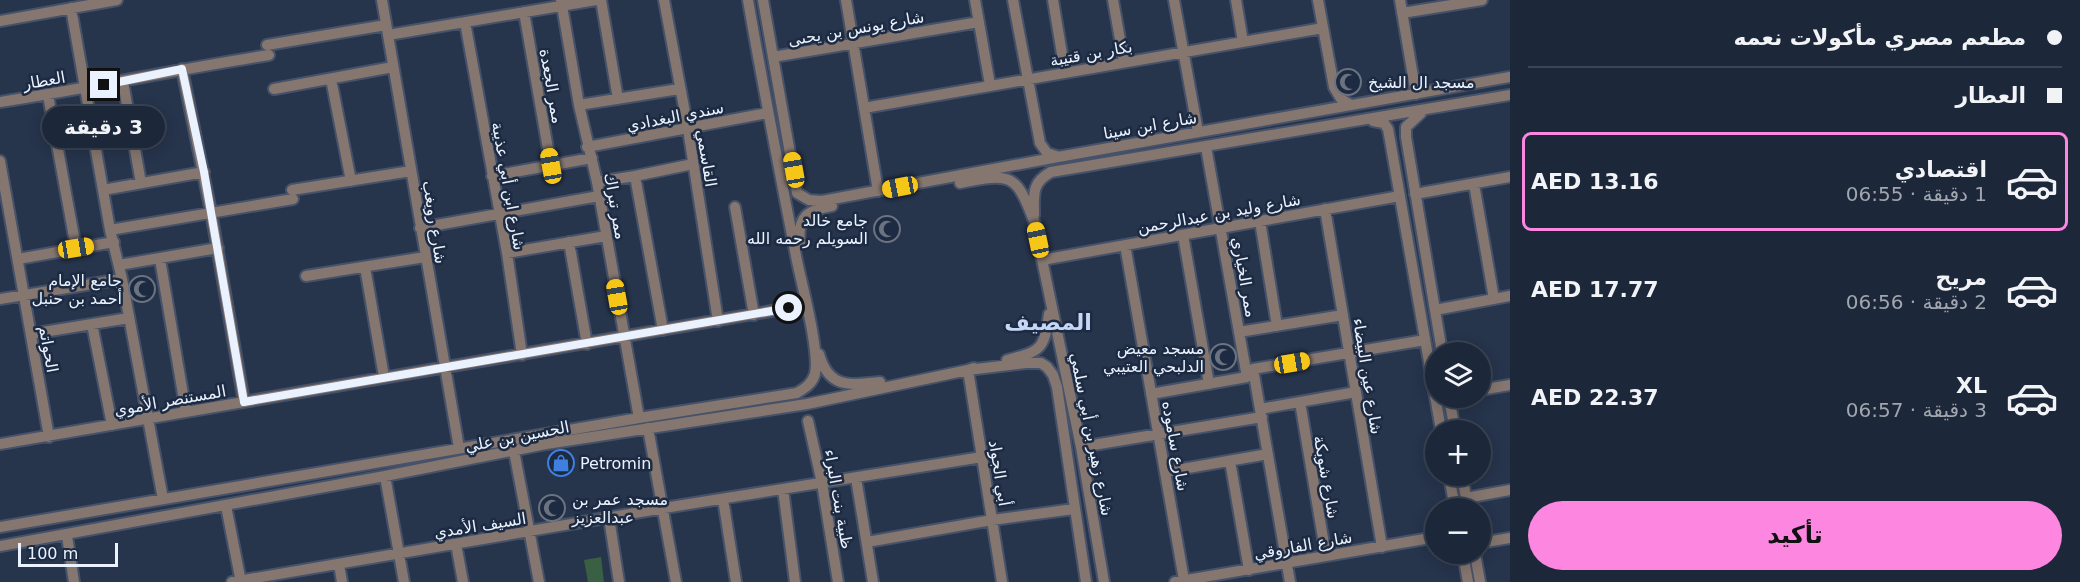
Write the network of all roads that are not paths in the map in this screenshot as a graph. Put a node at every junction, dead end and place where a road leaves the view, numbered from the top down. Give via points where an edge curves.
1 (117, 0) edge
2 (382, 0) edge
3 (596, 0) edge
4 (601, 0) edge
5 (664, 0) edge
6 (748, 0) edge
7 (763, 0) edge
8 (846, 0) edge
9 (975, 0) edge
10 (1014, 0) edge
11 (1053, 0) edge
12 (1113, 0) edge
13 (1174, 0) edge
14 (1236, 0) edge
15 (1318, 0) edge
16 (1400, 0) edge
17 (1482, 0) edge
18 (561, 3) edge
19 (76, 5) edge
20 (524, 12) junction
21 (1402, 13) junction
22 (0, 21) edge
23 (465, 22) junction
24 (979, 22) junction
25 (1323, 28) junction
26 (387, 30) junction
27 (1243, 42) junction
28 (854, 44) junction
29 (1183, 52) junction
30 (773, 57) junction
31 (1124, 62) junction
32 (393, 68) junction
33 (182, 69) junction
34 (1065, 72) junction
35 (1510, 77) edge
36 (332, 79) junction
37 (1028, 79) junction
38 (123, 82) junction
39 (990, 85) junction
40 (1334, 87) junction
41 (85, 88) junction
42 (274, 89) dead end
43 (679, 89) junction
44 (1416, 94) junction
45 (48, 95) junction
46 (1508, 97) edge
47 (618, 99) junction
48 (0, 102) edge
49 (579, 105) junction
50 (1351, 105) junction
51 (864, 108) junction
52 (1322, 110) junction
53 (1424, 111) junction
54 (767, 113) junction
55 (1369, 120) junction
56 (688, 129) junction
57 (1198, 132) junction
58 (1406, 137) junction
59 (1167, 138) junction
60 (1390, 139) junction
61 (587, 147) junction
62 (1206, 147) junction
63 (1170, 153) junction
64 (1058, 157) junction
65 (592, 158) junction
66 (0, 161) edge
67 (693, 164) junction
68 (551, 166) junction
69 (411, 171) junction
70 (204, 172) junction
71 (492, 176) junction
72 (635, 176) junction
73 (1510, 177) edge
74 (2, 181) edge
75 (351, 181) junction
76 (597, 182) junction
77 (141, 183) junction
78 (1474, 184) junction
79 (103, 190) junction
80 (878, 191) junction
81 (1415, 194) junction
82 (599, 196) junction
83 (1400, 196) junction
84 (735, 207) dead end
85 (1325, 209) junction
86 (211, 212) junction
87 (498, 214) junction
88 (1034, 221) junction
89 (1260, 221) junction
90 (420, 228) junction
91 (1221, 228) junction
92 (110, 230) junction
93 (1183, 235) junction
94 (606, 236) junction
95 (114, 242) junction
96 (569, 242) junction
97 (1125, 245) junction
98 (76, 248) junction
99 (218, 248) junction
100 (507, 253) junction
101 (425, 256) junction
102 (18, 259) junction
103 (160, 259) junction
104 (1042, 260) junction
105 (119, 265) junction
106 (365, 267) junction
107 (306, 276) dead end
108 (122, 279) junction
109 (24, 296) junction
110 (1510, 296) edge
111 (0, 299) edge
112 (1494, 299) junction
113 (1050, 304) junction
114 (806, 305) junction
115 (1435, 310) junction
116 (754, 315) junction
117 (1343, 315) junction
118 (129, 318) junction
119 (718, 321) junction
120 (92, 324) junction
121 (1277, 326) junction
122 (663, 330) junction
123 (1239, 332) junction
124 (31, 334) junction
125 (625, 337) junction
126 (1425, 340) junction
127 (1440, 342) edge
128 (587, 344) junction
129 (1349, 353) junction
130 (522, 354) junction
131 (1041, 363) joint
132 (446, 368) junction
133 (968, 370) junction
134 (1250, 373) junction
135 (384, 377) junction
136 (922, 379) junction
137 (1209, 384) junction
138 (1509, 388) edge
139 (1491, 389) edge
140 (1356, 393) junction
141 (1151, 394) junction
142 (244, 402) junction
143 (1300, 402) junction
144 (186, 412) junction
145 (1261, 413) junction
146 (639, 418) junction
147 (149, 419) junction
148 (1439, 420) edge
149 (808, 421) dead end
150 (112, 425) junction
151 (648, 428) junction
152 (1158, 434) junction
153 (49, 437) junction
154 (0, 444) edge
155 (1081, 447) junction
156 (459, 448) junction
157 (514, 451) junction
158 (1268, 454) junction
159 (982, 457) junction
160 (1230, 461) junction
161 (1165, 472) junction
162 (385, 476) junction
163 (856, 478) junction
164 (822, 483) junction
165 (783, 489) junction
166 (1510, 490) edge
167 (723, 498) junction
168 (1484, 498) edge
169 (163, 499) junction
170 (226, 506) junction
171 (664, 508) junction
172 (1074, 509) junction
173 (609, 518) junction
174 (992, 520) junction
175 (0, 527) edge
176 (530, 532) junction
177 (67, 536) junction
178 (1510, 538) edge
179 (1425, 539) edge
180 (1491, 541) edge
181 (867, 542) junction
182 (456, 544) junction
183 (0, 546) edge
184 (1382, 547) junction
185 (399, 554) junction
186 (1326, 556) junction
187 (1287, 563) junction
188 (339, 564) junction
189 (1465, 564) edge
190 (1477, 564) edge
191 (1249, 570) junction
192 (280, 578) edge
193 (1180, 581) edge
194 (74, 582) edge
195 (238, 582) edge
196 (342, 582) edge
197 (404, 582) edge
198 (463, 582) edge
199 (540, 582) edge
200 (619, 582) edge
201 (676, 582) edge
202 (736, 582) edge
203 (795, 582) edge
204 (838, 582) edge
205 (873, 582) edge
206 (1001, 582) edge
207 (1086, 582) edge
208 (1104, 582) edge
209 (1290, 582) edge
210 (1468, 582) edge
211 (1480, 582) edge

1 - 19 street
2 - 26 street, شارع رويغب
3 - 18 street, العطار
4 - 47 street
5 - 43 street, القاسمي
6 - 54 street
7 - 30 street
8 - 28 street
9 - 24 street
10 - 37 street
11 - 34 street
12 - 31 street
13 - 29 street
14 - 27 street
15 - 25 street
16 - 21 street
17 - 21 street
18 - 20 street, العطار
18 - 49 street, ممر تبراك
19 - 22 street
19 - 41 street
20 - 23 street, العطار
20 - 68 street, ممر الجعدة
21 - 44 street
23 - 26 street, العطار
23 - 71 street, شارع ابن أبي عذيبة
24 - 28 street, شارع يونس بن يحىى
24 - 39 street
25 - 27 street, بكار بن قتيبة
25 - 40 street
26 - 32 street, شارع رويغب
26 - 33 street, العطار
27 - 29 street, بكار بن قتيبة
28 - 30 street, شارع يونس بن يحىى
28 - 51 street
29 - 31 street, بكار بن قتيبة
29 - 57 street
30 - 80 street, شارع ابن سينا via 798,193 809,200 822,201
31 - 34 street, بكار بن قتيبة
32 - 36 street
32 - 69 street, شارع رويغب
33 - 38 street, العطار
33 - 70 street
34 - 37 street, بكار بن قتيبة
35 - 44 street, شارع ابن سينا
36 - 42 street
36 - 75 street
37 - 39 street, بكار بن قتيبة
37 - 64 street via 1041,147
38 - 41 street, العطار
38 - 77 street
39 - 51 street, بكار بن قتيبة
40 - 50 street via 1341,99
40 - 52 street via 1332,100
41 - 45 street, العطار
41 - 79 street
43 - 47 street
43 - 56 street, القاسمي
44 - 50 street, شارع ابن سينا
45 - 48 street, العطار
45 - 98 street
46 - 53 street, شارع ابن سينا
47 - 49 street
49 - 61 street, ممر تبراك
50 - 52 street, شارع ابن سينا
51 - 80 street
52 - 57 street, شارع ابن سينا
53 - 55 street, شارع ابن سينا
53 - 58 street via 1406,127
54 - 56 street, سندي البغدادي
54 - 114 street
55 - 60 street via 1384,123
55 - 62 street, شارع ابن سينا
56 - 61 street, سندي البغدادي
56 - 67 street, القاسمي
57 - 59 street, شارع ابن سينا
58 - 60 street via 1396,129
58 - 81 street
59 - 63 street
59 - 64 street, شارع ابن سينا
60 - 83 street
61 - 65 street, ممر تبراك
62 - 63 street, شارع ابن سينا
62 - 91 street, ممر الخياري
63 - 88 street, شارع ابن سينا via 1051,172 1041,177 1035,186
64 - 80 street, شارع ابن سينا
65 - 68 street
65 - 76 street, ممر تبراك
66 - 74 street, الحواتم
67 - 72 street
67 - 119 street, القاسمي
68 - 71 street
69 - 75 street
69 - 90 street, شارع رويغب
70 - 77 street
70 - 86 street
71 - 87 street, شارع ابن أبي عذيبة
72 - 76 street
72 - 122 street
73 - 78 street
74 - 102 street, الحواتم
75 - 86 street
76 - 82 street, ممر تبراك
77 - 79 street
78 - 81 street
78 - 112 street
79 - 92 street
81 - 115 street
82 - 87 street
82 - 94 street, ممر تبراك
83 - 85 street, شارع وليد بن عبدالرحمن
83 - 126 street
84 - 116 street
85 - 89 street, شارع وليد بن عبدالرحمن
85 - 117 street, شارع عين البيضاء
86 - 92 street
86 - 99 street
87 - 90 street
87 - 100 street, شارع ابن أبي عذيبة
88 - 104 street, شارع زهير بن أبي سلمي
88 - 114 street via 1021,189 1009,179 998,178 815,209 803,219 799,232
89 - 91 street, شارع وليد بن عبدالرحمن
89 - 121 street
90 - 101 street, شارع رويغب
91 - 93 street, شارع وليد بن عبدالرحمن
91 - 123 street, ممر الخياري
92 - 95 street
93 - 97 street, شارع وليد بن عبدالرحمن
93 - 137 street
94 - 96 street
94 - 125 street, ممر تبراك
95 - 98 street
95 - 105 street
96 - 100 street
96 - 128 street
97 - 104 street, شارع وليد بن عبدالرحمن
97 - 141 street, شارع ساموده
98 - 102 street
99 - 103 street
99 - 142 street
100 - 130 street, شارع ابن أبي عذيبة
101 - 106 street
101 - 132 street, شارع رويغب
102 - 109 street, الحواتم
103 - 105 street
103 - 144 street
104 - 113 street, شارع زهير بن أبي سلمي
105 - 108 street
106 - 107 street
106 - 135 street
108 - 109 street
108 - 118 street
109 - 111 street
109 - 124 street, الحواتم
110 - 112 street
112 - 115 street
113 - 133 street via 1045,340 1036,351
113 - 155 street, شارع زهير بن أبي سلمي
114 - 116 street, المستنصر الأموي
114 - 136 street via 824,370 832,378 856,384
114 - 146 street, الحسين بن علي via 815,361 808,386 797,393
115 - 127 street
116 - 119 street, المستنصر الأموي
117 - 121 street
117 - 129 street, شارع عين البيضاء
118 - 120 street
118 - 147 street
119 - 122 street, المستنصر الأموي
120 - 124 street
120 - 150 street
121 - 123 street
122 - 125 street, المستنصر الأموي
123 - 134 street, ممر الخياري
124 - 153 street, الحواتم
125 - 128 street, المستنصر الأموي
125 - 146 street, ممر تبراك
126 - 129 street
126 - 148 street
128 - 130 street, المستنصر الأموي
129 - 134 street
129 - 140 street, شارع عين البيضاء
130 - 132 street, المستنصر الأموي
131 - 133 street, الحسين بن علي
131 - 172 street, شارع زهير بن أبي سلمي via 1053,375 1057,387
132 - 135 street, المستنصر الأموي
132 - 156 street, شارع رويغب
133 - 136 street, الحسين بن علي
133 - 159 street, أبي الجواد
134 - 137 street
134 - 145 street, ممر الخياري
135 - 142 street, المستنصر الأموي
136 - 151 street, الحسين بن علي via 807,404
137 - 141 street
138 - 139 street
140 - 143 street
140 - 184 street, شارع عين البيضاء
141 - 152 street, شارع ساموده
142 - 144 street, المستنصر الأموي
143 - 145 street
143 - 186 street, شارع شويكة
144 - 147 street, المستنصر الأموي
145 - 152 street
145 - 158 street, ممر الخياري
146 - 156 street, الحسين بن علي
147 - 150 street, المستنصر الأموي
147 - 169 street
149 - 164 street, ظبية بنت البراء
150 - 153 street, المستنصر الأموي
151 - 157 street, الحسين بن علي
151 - 171 street
152 - 155 street
152 - 161 street, شارع ساموده
153 - 154 street, المستنصر الأموي
155 - 208 street, شارع زهير بن أبي سلمي
156 - 169 street, الحسين بن علي
157 - 162 street, الحسين بن علي
157 - 176 street
158 - 160 street
158 - 187 street, ممر الخياري
159 - 163 street, السيف الأمدي
159 - 174 street, أبي الجواد
160 - 161 street
160 - 191 street
161 - 193 street, شارع ساموده
162 - 170 street, الحسين بن علي
162 - 185 street
163 - 164 street, السيف الأمدي
163 - 181 street
164 - 165 street, السيف الأمدي
164 - 204 street, ظبية بنت البراء
165 - 167 street, السيف الأمدي
165 - 203 street
166 - 168 street
167 - 171 street, السيف الأمدي
167 - 202 street
169 - 175 street, الحسين بن علي
170 - 177 street, الحسين بن علي
170 - 195 street
171 - 173 street, السيف الأمدي
171 - 201 street
172 - 174 street
172 - 207 street, شارع زهير بن أبي سلمي
173 - 176 street, السيف الأمدي
173 - 200 street
174 - 181 street
174 - 206 street, أبي الجواد
176 - 182 street, السيف الأمدي
176 - 199 street
177 - 183 street, الحسين بن علي
177 - 194 street
178 - 180 street
179 - 184 street, شارع الفاروقي
181 - 205 street
182 - 185 street, السيف الأمدي
182 - 198 street
184 - 186 street, شارع الفاروقي
185 - 188 street, السيف الأمدي
185 - 197 street
186 - 187 street, شارع الفاروقي
187 - 191 street, شارع الفاروقي
187 - 209 street, ممر الخياري
188 - 192 street, السيف الأمدي
188 - 196 street
189 - 210 street
190 - 211 street
191 - 193 street, شارع الفاروقي
192 - 195 street, السيف الأمدي

